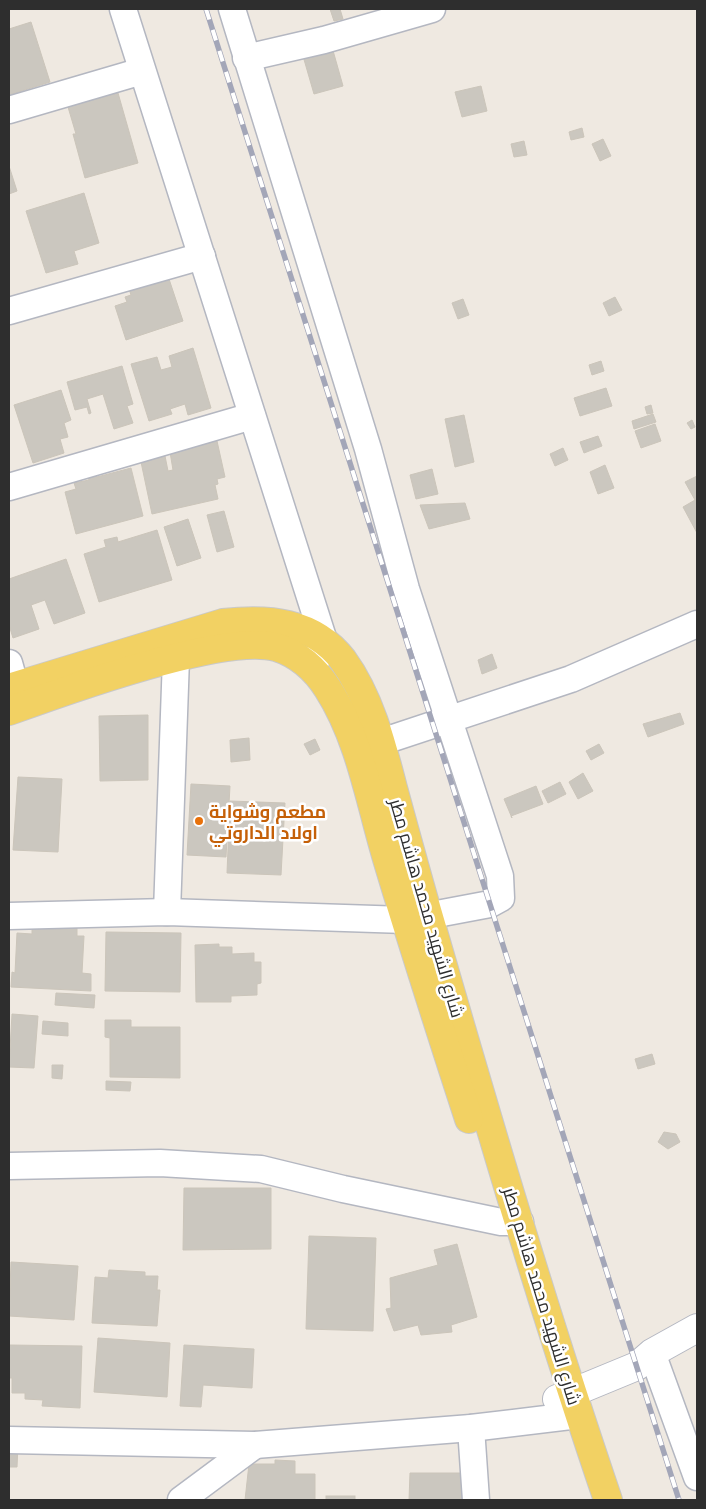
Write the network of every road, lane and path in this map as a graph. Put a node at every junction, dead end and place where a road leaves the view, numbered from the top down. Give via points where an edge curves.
1 (232, 9) edge
2 (432, 9) edge
3 (129, 10) edge
4 (246, 58) junction
5 (142, 71) junction
6 (9, 110) edge
7 (202, 256) junction
8 (9, 311) edge
9 (252, 416) junction
10 (9, 487) edge
11 (697, 624) edge
12 (324, 641) junction
13 (175, 648) junction
14 (313, 669) junction
15 (12, 691) edge
16 (450, 720) junction
17 (381, 742) junction
18 (167, 912) junction
19 (9, 916) edge
20 (417, 918) junction
21 (9, 1166) edge
22 (510, 1222) junction
23 (697, 1328) edge
24 (652, 1353) junction
25 (568, 1407) junction
26 (471, 1428) junction
27 (691, 1435) edge
28 (9, 1440) edge
29 (255, 1445) junction
30 (697, 1477) edge
31 (181, 1500) edge
32 (476, 1500) edge
33 (591, 1500) edge
34 (608, 1500) edge

1 - 4 street
2 - 4 street
3 - 5 street
4 - 16 street via 368,450 406,589
5 - 6 street
5 - 7 street
7 - 8 street
7 - 9 street
9 - 10 street
9 - 12 street
11 - 16 street via 571,679
12 - 13 main road, شارع الشهيد محمد هاشم مطر via 293,626 253,620 223,623
12 - 14 street
12 - 17 main road, شارع الشهيد محمد هاشم مطر via 343,660
13 - 14 main road, شارع الشهيد محمد هاشم مطر via 255,644 298,657
13 - 15 main road, شارع الشهيد محمد هاشم مطر
13 - 18 street
14 - 20 main road, شارع الشهيد محمد هاشم مطر via 328,688 353,741
16 - 17 street
16 - 20 street via 500,876 501,898 490,904
17 - 20 main road, شارع الشهيد محمد هاشم مطر
18 - 19 street
18 - 20 street
20 - 22 main road, شارع الشهيد محمد هاشم مطر
21 - 22 street via 160,1163 261,1169
22 - 25 main road, شارع الشهيد محمد هاشم مطر
23 - 24 street
24 - 25 street
24 - 27 street
25 - 26 street
25 - 33 main road, شارع الشهيد محمد هاشم مطر
25 - 34 main road, شارع الشهيد محمد هاشم مطر
26 - 29 street
26 - 32 street
27 - 30 street
28 - 29 street
29 - 31 street

